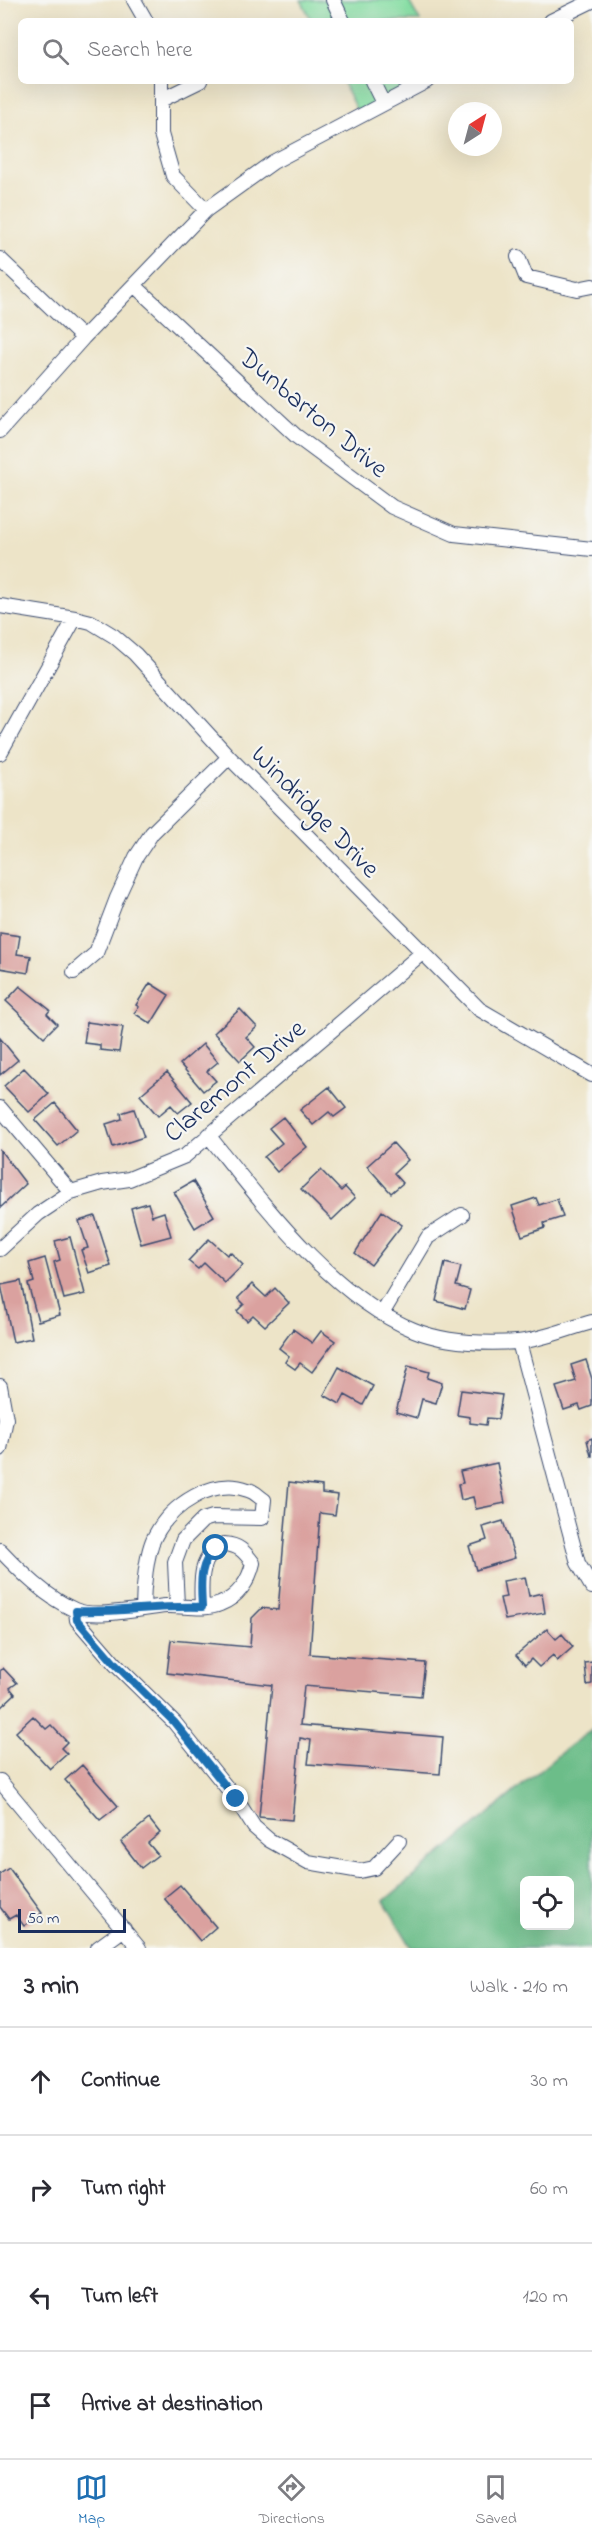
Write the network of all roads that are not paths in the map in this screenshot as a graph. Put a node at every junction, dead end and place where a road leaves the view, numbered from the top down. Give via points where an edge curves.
1 (134, 0) edge
2 (333, 0) edge
3 (592, 1) edge
4 (144, 18) edge
5 (342, 18) edge
6 (556, 18) edge
7 (160, 84) edge
8 (194, 84) edge
9 (374, 84) edge
10 (421, 84) edge
11 (161, 100) junction
12 (383, 103) junction
13 (206, 210) junction
14 (518, 257) dead end
15 (0, 259) edge
16 (134, 285) junction
17 (592, 286) edge
18 (83, 338) junction
19 (0, 431) edge
20 (592, 549) edge
21 (0, 606) edge
22 (75, 618) junction
23 (0, 753) edge
24 (229, 757) junction
25 (422, 953) junction
26 (74, 972) dead end
27 (592, 1075) edge
28 (0, 1108) edge
29 (207, 1135) junction
30 (70, 1192) junction
31 (462, 1215) dead end
32 (0, 1249) edge
33 (382, 1314) junction
34 (592, 1322) edge
35 (519, 1342) junction
36 (0, 1386) edge
37 (0, 1449) edge
38 (0, 1550) edge
39 (592, 1587) edge
40 (177, 1606) junction
41 (202, 1607) junction
42 (143, 1609) junction
43 (76, 1611) junction
44 (0, 1781) edge
45 (399, 1841) dead end
46 (124, 1929) junction
47 (98, 1948) edge
48 (139, 1948) edge

1 - 4 street
2 - 5 street
3 - 6 street
7 - 11 street
8 - 11 street
9 - 12 street
10 - 12 street
11 - 13 street via 161,134 173,176
12 - 13 street via 273,162
13 - 16 street
14 - 17 street via 526,277 577,289
15 - 18 street
16 - 18 street
16 - 20 street, Dunbarton Drive via 296,436 392,507 454,534
18 - 19 street
21 - 22 street, Windridge Drive
22 - 23 street
22 - 24 street, Windridge Drive via 91,622 135,654
24 - 25 street, Windridge Drive
24 - 26 street via 152,833 136,857 96,953
25 - 27 street, Windridge Drive via 479,1009
25 - 29 street, Claremont Drive
28 - 30 street
29 - 30 street, Claremont Drive via 185,1156 162,1167
29 - 33 street via 276,1219 320,1265
30 - 32 street, Claremont Drive via 38,1214
31 - 33 street via 428,1237
33 - 35 street via 415,1331 453,1341
34 - 35 street
35 - 39 street via 578,1563
36 - 37 street via 6,1419
38 - 43 street via 21,1573
40 - 41 street
40 - 42 street
40 - 42 street via 175,1563 183,1540 203,1520 213,1517 262,1518 264,1500 249,1490 230,1487 201,1493 175,1509 154,1537
41 - 41 street via 220,1605 250,1579 252,1563 234,1544 224,1544 210,1553 201,1570
42 - 43 street
43 - 45 street via 77,1620 174,1722 254,1827 269,1840 308,1862 360,1871 374,1868
44 - 46 street
46 - 47 street
46 - 48 street

